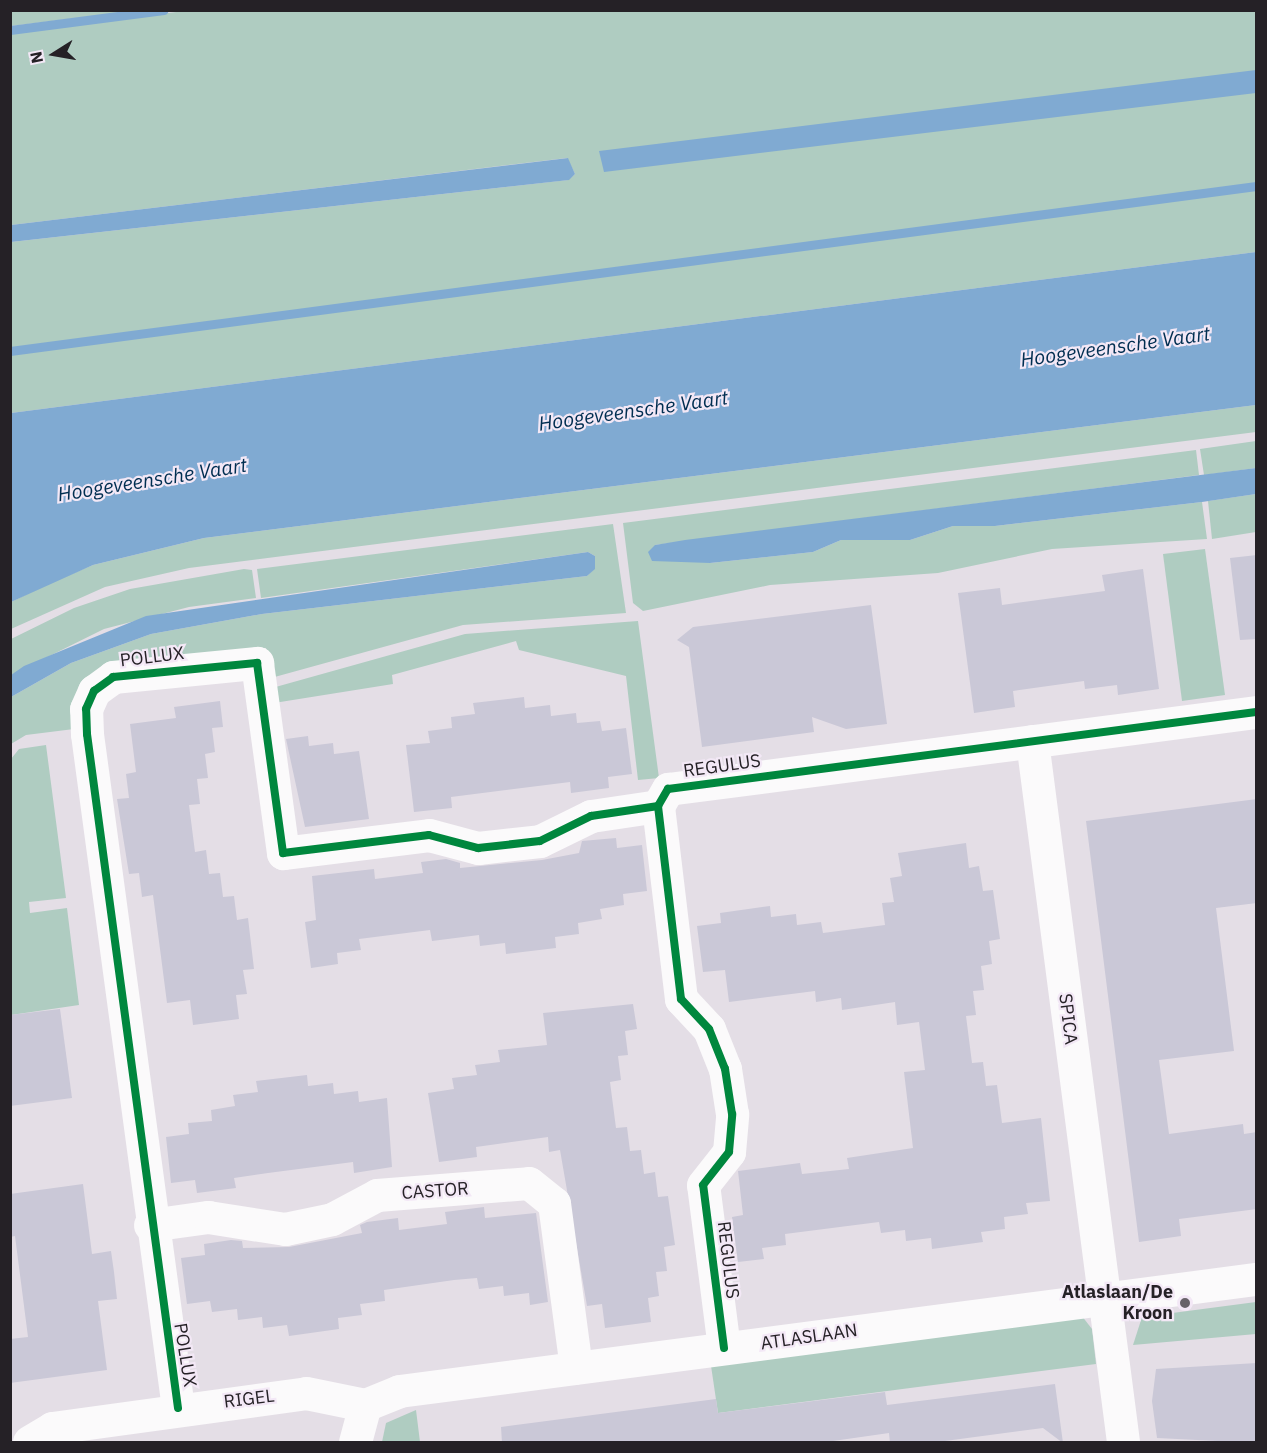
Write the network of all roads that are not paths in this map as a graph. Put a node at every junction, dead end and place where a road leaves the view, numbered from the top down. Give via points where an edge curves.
1 (1257, 712) edge
2 (1032, 741) junction
3 (658, 806) junction
4 (150, 1225) junction
5 (1257, 1278) edge
6 (1104, 1298) junction
7 (724, 1348) junction
8 (576, 1368) junction
9 (365, 1405) junction
10 (178, 1408) junction
11 (29, 1443) edge
12 (355, 1443) edge
13 (1123, 1443) edge

1 - 2 street, REGULUS
2 - 3 street, REGULUS via 668,789
2 - 6 street, SPICA
3 - 4 street, POLLUX via 591,816 540,841 478,848 429,835 283,853 257,663 239,661 113,677 94,691 86,710
3 - 7 street, REGULUS via 681,999 709,1029 726,1069 732,1114 729,1152 704,1185
4 - 8 street, CASTOR via 208,1217 254,1228 285,1229 332,1219 377,1195 529,1183 554,1203
4 - 10 street, POLLUX
5 - 6 street, ATLASLAAN
6 - 7 street, ATLASLAAN
6 - 13 street, SPICA
7 - 8 street, ATLASLAAN
8 - 9 street, ATLASLAAN via 399,1391
9 - 10 street, RIGEL via 306,1393
9 - 12 street
10 - 11 street, RIGEL via 52,1428

